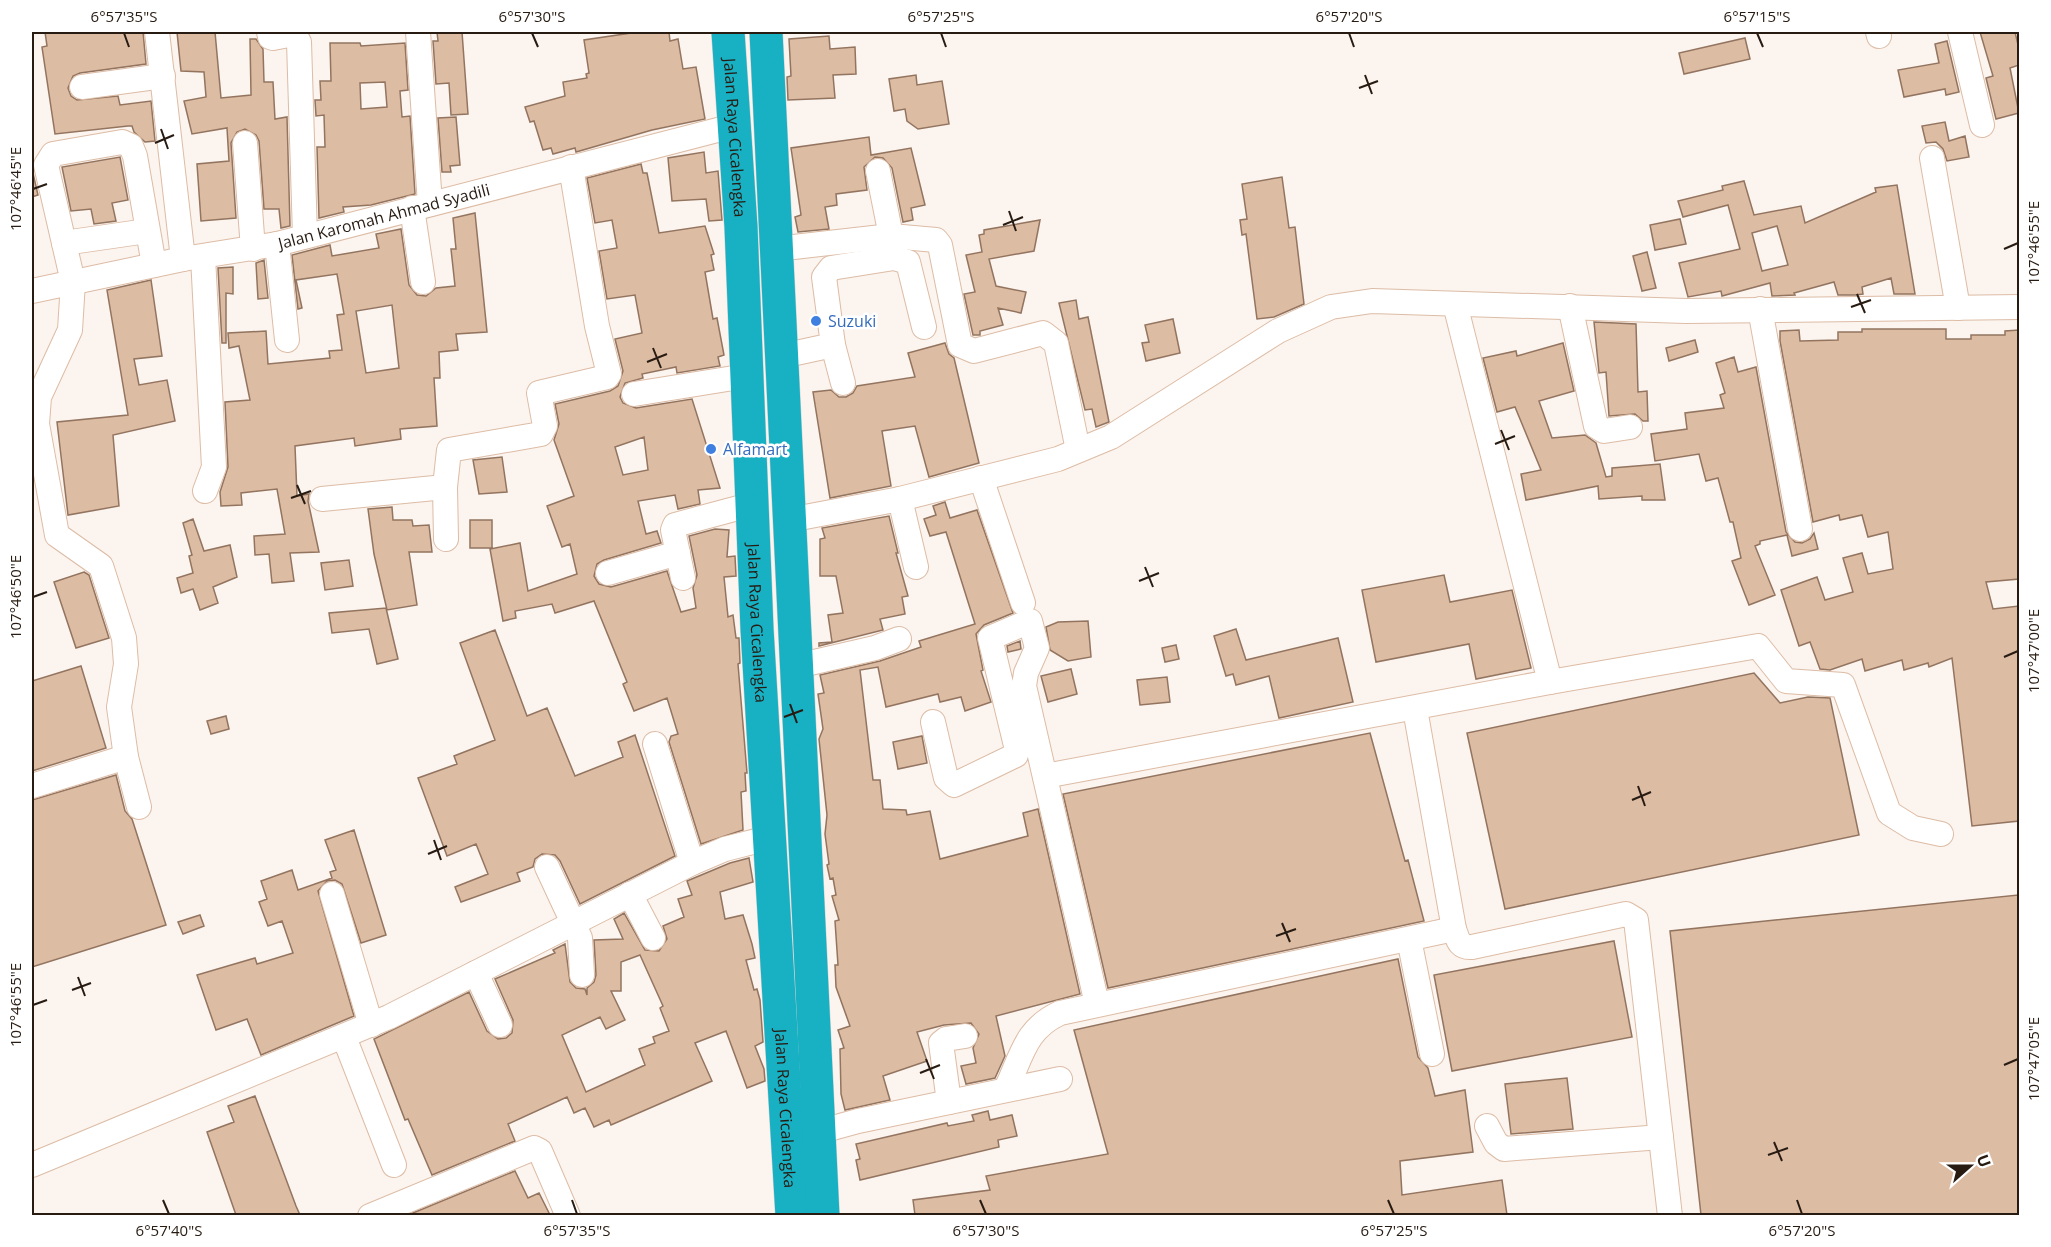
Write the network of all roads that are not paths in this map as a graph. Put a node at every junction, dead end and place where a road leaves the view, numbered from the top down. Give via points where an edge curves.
1 (157, 32) edge
2 (269, 32) edge
3 (418, 32) edge
4 (728, 32) edge
5 (766, 32) edge
6 (1960, 32) edge
7 (164, 76) junction
8 (82, 87) dead end
9 (1982, 125) dead end
10 (733, 126) junction
11 (245, 143) dead end
12 (1932, 158) dead end
13 (571, 167) junction
14 (878, 171) dead end
15 (421, 206) junction
16 (147, 231) junction
17 (305, 236) junction
18 (891, 236) junction
19 (64, 243) junction
20 (278, 244) junction
21 (253, 249) junction
22 (776, 249) junction
23 (193, 258) junction
24 (154, 266) junction
25 (73, 282) junction
26 (423, 282) dead end
27 (32, 291) edge
28 (1455, 304) junction
29 (1569, 306) junction
30 (2019, 307) edge
31 (1958, 308) junction
32 (1760, 309) junction
33 (924, 327) dead end
34 (287, 340) dead end
35 (833, 345) junction
36 (782, 356) junction
37 (746, 376) junction
38 (843, 383) dead end
39 (634, 394) dead end
40 (1630, 428) dead end
41 (1078, 450) junction
42 (981, 478) junction
43 (445, 487) junction
44 (205, 491) dead end
45 (900, 499) junction
46 (322, 500) dead end
47 (753, 504) junction
48 (789, 520) junction
49 (1800, 529) dead end
50 (446, 539) dead end
51 (678, 553) junction
52 (916, 567) dead end
53 (608, 573) dead end
54 (683, 578) dead end
55 (1023, 603) dead end
56 (796, 628) junction
57 (756, 629) junction
58 (899, 639) dead end
59 (797, 666) junction
60 (1550, 682) junction
61 (1415, 709) junction
62 (933, 722) dead end
63 (655, 744) dead end
64 (126, 757) junction
65 (1045, 776) junction
66 (32, 786) edge
67 (139, 807) dead end
68 (1941, 834) dead end
69 (768, 838) junction
70 (692, 863) junction
71 (547, 867) dead end
72 (332, 894) dead end
73 (630, 894) junction
74 (573, 923) junction
75 (1454, 929) junction
76 (653, 938) dead end
77 (1409, 939) junction
78 (476, 973) junction
79 (582, 975) dead end
80 (1097, 1004) junction
81 (371, 1025) junction
82 (500, 1025) dead end
83 (965, 1036) dead end
84 (344, 1037) junction
85 (1432, 1054) dead end
86 (1060, 1079) dead end
87 (1006, 1089) junction
88 (949, 1102) junction
89 (1487, 1126) dead end
90 (818, 1132) junction
91 (1661, 1137) junction
92 (32, 1165) edge
93 (394, 1165) dead end
94 (796, 1214) edge
95 (370, 1215) edge
96 (568, 1215) edge
97 (1670, 1215) edge

1 - 7 street
2 - 17 street via 273,38 294,34 298,42
3 - 15 street
4 - 10 highway, Jalan Raya Cicalengka
5 - 22 highway, Jalan Raya Cicalengka
6 - 9 street
7 - 8 street
7 - 23 street
10 - 13 street, Jalan Karomah Ahmad Syadili
10 - 37 highway, Jalan Raya Cicalengka
11 - 21 street
12 - 31 street
13 - 15 street, Jalan Karomah Ahmad Syadili
13 - 43 street via 597,326 609,374 539,393 545,426 542,435 449,450
14 - 18 street
15 - 17 street, Jalan Karomah Ahmad Syadili
15 - 26 street
16 - 19 street
16 - 19 street via 133,150 122,142 59,153 48,159 46,165
16 - 24 street
17 - 20 street, Jalan Karomah Ahmad Syadili
18 - 22 street
18 - 41 street via 936,240 940,245 960,345 966,349 974,351 1043,333 1050,336 1056,344
19 - 25 street
20 - 21 street, Jalan Karomah Ahmad Syadili
20 - 34 street
21 - 23 street, Jalan Karomah Ahmad Syadili
22 - 36 highway, Jalan Raya Cicalengka
23 - 24 street, Jalan Karomah Ahmad Syadili
23 - 44 street via 214,467
24 - 25 street, Jalan Karomah Ahmad Syadili
25 - 27 street, Jalan Karomah Ahmad Syadili
25 - 64 street via 70,330 39,397 37,424 57,535 101,566 124,638 126,664 119,707
28 - 29 street
28 - 41 street via 1372,301 1331,307 1278,331 1111,437
28 - 60 street
29 - 32 street
29 - 40 street via 1596,426 1604,431
30 - 31 street
31 - 32 street
32 - 49 street
33 - 35 street via 908,262 894,258 831,268 824,277
35 - 36 street
35 - 38 street
36 - 48 highway, Jalan Raya Cicalengka
37 - 39 street
37 - 47 highway, Jalan Raya Cicalengka
41 - 42 street via 1058,459
42 - 45 street
42 - 55 street
43 - 46 street
43 - 50 street
45 - 48 street
45 - 52 street
47 - 51 street via 675,525
47 - 57 highway, Jalan Raya Cicalengka
48 - 56 highway, Jalan Raya Cicalengka
51 - 53 street
51 - 54 street
56 - 57 highway
56 - 59 highway, Jalan Raya Cicalengka
57 - 69 highway, Jalan Raya Cicalengka
58 - 59 street
59 - 90 highway, Jalan Raya Cicalengka
60 - 61 street
60 - 68 street via 1758,646 1786,681 1843,685 1889,813 1913,828
61 - 65 street
61 - 75 street
62 - 65 street via 946,778 954,785 1017,753 990,638 1030,621 1037,648 1024,686
63 - 70 street
64 - 66 street
64 - 67 street
65 - 80 street
69 - 70 street
69 - 94 highway, Jalan Raya Cicalengka
70 - 73 street
71 - 74 street
72 - 81 street
73 - 74 street
73 - 76 street
74 - 78 street
74 - 79 street via 581,946
75 - 77 street
75 - 91 street via 1465,948 1626,914 1634,916
77 - 80 street
77 - 85 street
78 - 81 street
78 - 82 street
80 - 87 street via 1060,1013 1036,1027
81 - 84 street
83 - 88 street via 941,1043
84 - 92 street
84 - 93 street
86 - 87 street
87 - 88 street
88 - 90 street
89 - 91 street via 1504,1149
90 - 94 highway, Jalan Raya Cicalengka
91 - 97 street
95 - 96 street via 534,1148 540,1151

